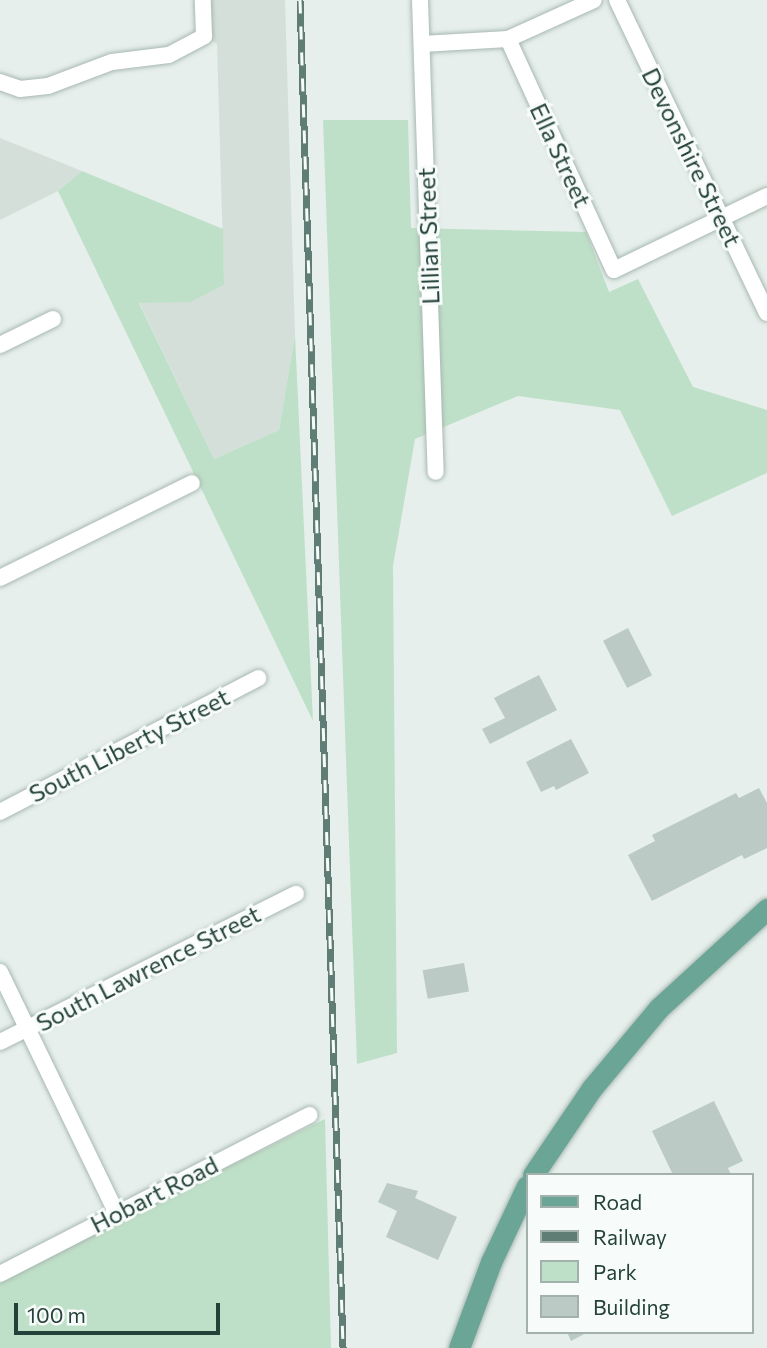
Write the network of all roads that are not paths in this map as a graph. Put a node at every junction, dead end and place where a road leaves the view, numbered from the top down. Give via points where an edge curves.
1 (202, 0) edge
2 (420, 0) edge
3 (594, 0) edge
4 (617, 0) edge
5 (508, 39) junction
6 (422, 44) junction
7 (0, 82) edge
8 (767, 196) edge
9 (722, 218) junction
10 (767, 313) edge
11 (53, 319) dead end
12 (0, 345) edge
13 (436, 472) dead end
14 (192, 483) dead end
15 (0, 578) edge
16 (258, 678) dead end
17 (0, 812) edge
18 (296, 894) dead end
19 (767, 909) edge
20 (0, 972) edge
21 (27, 1029) junction
22 (0, 1042) edge
23 (309, 1115) dead end
24 (534, 1173) edge
25 (526, 1188) edge
26 (117, 1214) junction
27 (0, 1274) edge
28 (459, 1348) edge

1 - 7 street via 204,36 169,55 112,62 48,86 20,89
2 - 6 street, Lillian Street
3 - 5 street
4 - 9 street, Devonshire Street
5 - 6 street
5 - 9 street, Ella Street via 614,270
6 - 13 street, Lillian Street
8 - 9 street
9 - 10 street, Devonshire Street
11 - 12 street
14 - 15 street
16 - 17 street, South Liberty Street
18 - 21 street, South Lawrence Street
19 - 24 main road via 659,1008 592,1088
20 - 21 street
21 - 22 street, South Lawrence Street
21 - 26 street
23 - 26 street, Hobart Road
25 - 28 main road via 491,1262
26 - 27 street, Hobart Road

